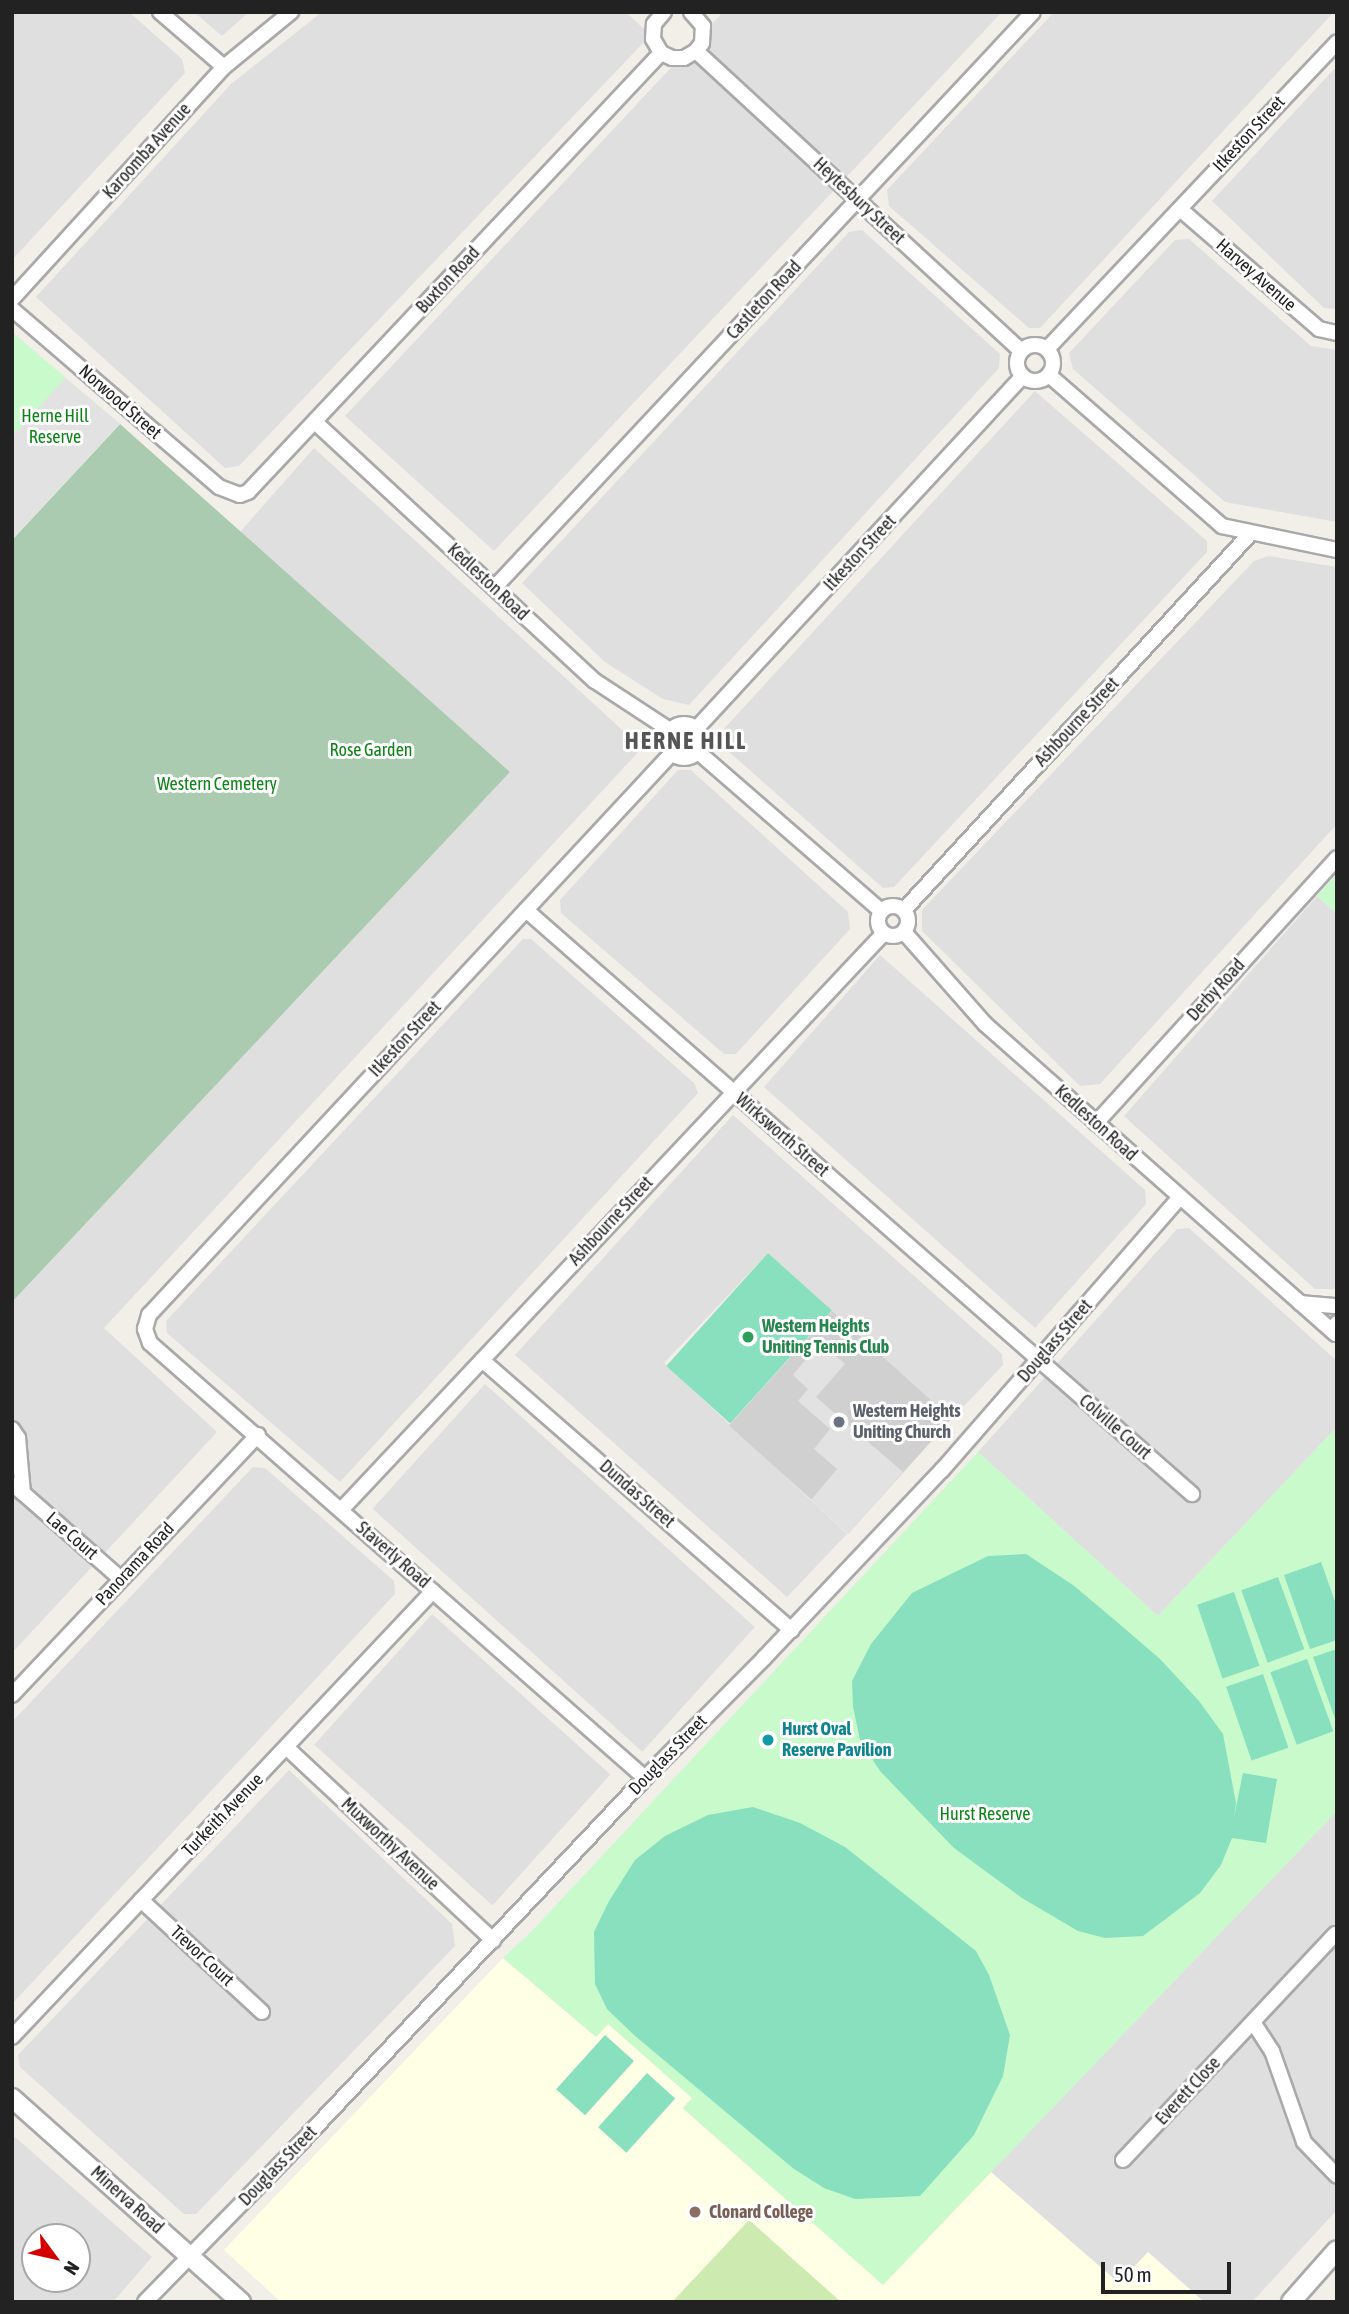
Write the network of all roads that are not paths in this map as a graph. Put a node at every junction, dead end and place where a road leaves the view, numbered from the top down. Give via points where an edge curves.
1 (160, 12) edge
2 (291, 12) edge
3 (1033, 12) edge
4 (694, 13) edge
5 (658, 14) edge
6 (1337, 42) edge
7 (696, 51) junction
8 (661, 53) junction
9 (224, 67) junction
10 (858, 200) junction
11 (1180, 208) junction
12 (12, 299) edge
13 (12, 309) edge
14 (1337, 332) edge
15 (1047, 349) junction
16 (1021, 351) junction
17 (1049, 375) junction
18 (1023, 376) junction
19 (315, 422) junction
20 (230, 493) joint
21 (1250, 534) junction
22 (1337, 550) edge
23 (495, 587) junction
24 (696, 729) junction
25 (670, 730) junction
26 (697, 751) junction
27 (672, 753) junction
28 (1337, 858) edge
29 (526, 910) junction
30 (904, 910) junction
31 (881, 911) junction
32 (904, 932) junction
33 (883, 934) junction
34 (732, 1091) junction
35 (1096, 1123) junction
36 (1180, 1197) junction
37 (1300, 1303) junction
38 (1337, 1306) edge
39 (1337, 1323) edge
40 (145, 1329) joint
41 (482, 1360) junction
42 (1039, 1360) junction
43 (12, 1429) edge
44 (257, 1435) junction
45 (18, 1488) edge
46 (1192, 1494) dead end
47 (341, 1510) junction
48 (121, 1579) junction
49 (433, 1591) junction
50 (792, 1630) junction
51 (12, 1695) edge
52 (287, 1748) junction
53 (645, 1778) junction
54 (141, 1900) junction
55 (1335, 1934) dead end
56 (493, 1940) junction
57 (262, 2012) dead end
58 (1253, 2022) junction
59 (12, 2037) edge
60 (15, 2105) edge
61 (1123, 2160) dead end
62 (1337, 2176) edge
63 (1337, 2250) edge
64 (189, 2255) junction
65 (145, 2302) edge
66 (242, 2302) edge
67 (1291, 2302) edge

1 - 9 street
2 - 9 street, Karoomba Avenue
3 - 10 street, Castleton Road
4 - 7 street via 703,26 702,43
5 - 8 street via 653,39
6 - 11 street, Itkeston Street
7 - 8 street via 684,58
7 - 10 street, Heytesbury Street
8 - 19 street, Buxton Road
9 - 12 street, Karoomba Avenue
10 - 16 street, Heytesbury Street
10 - 23 street, Castleton Road
11 - 14 street, Harvey Avenue via 1320,329
11 - 15 street, Itkeston Street
13 - 20 street, Norwood Street
15 - 16 street via 1037,345
15 - 17 street via 1053,359
16 - 18 street via 1017,367
17 - 18 street via 1039,381
17 - 21 street via 1222,526
18 - 24 street, Itkeston Street
19 - 20 street, Buxton Road via 256,486 240,495
19 - 23 street, Kedleston Road
21 - 22 street
21 - 30 street, Ashbourne Street
23 - 25 street, Kedleston Road via 595,681
24 - 25 street via 680,724
24 - 26 street via 701,737
25 - 27 street via 667,739
26 - 27 street via 688,758
26 - 31 street
27 - 29 street, Itkeston Street
28 - 35 street, Derby Road
29 - 34 street, Wirksworth Street
29 - 40 street, Itkeston Street via 149,1315
30 - 31 street via 897,906
30 - 32 street via 908,925
31 - 33 street via 878,926
32 - 33 street via 897,937
32 - 35 street, Kedleston Road via 985,1024
33 - 34 street, Ashbourne Street
34 - 41 street, Ashbourne Street
34 - 42 street, Wirksworth Street
35 - 36 street, Kedleston Road
36 - 37 street, Kedleston Road
36 - 42 street, Douglass Street
37 - 38 street
37 - 39 street, Kedleston Road via 1336,1334
40 - 44 street, Staverly Road via 150,1343
41 - 47 street, Ashbourne Street
41 - 50 street, Dundas Street
42 - 46 street, Colville Court
42 - 50 street, Douglass Street
43 - 45 street, Lae Court via 18,1438
44 - 47 street, Staverly Road
44 - 48 street, Panorama Road
45 - 48 street, Lae Court
47 - 49 street, Staverly Road
48 - 51 street, Panorama Road
49 - 52 street, Turkeith Avenue
49 - 53 street, Staverly Road
50 - 53 street, Douglass Street
52 - 54 street, Turkeith Avenue
52 - 56 street, Muxworthy Avenue
53 - 56 street, Douglass Street
54 - 57 street, Trevor Court
54 - 59 street, Turkeith Avenue
55 - 58 street, Everett Close
56 - 64 street, Douglass Street
58 - 61 street, Everett Close
58 - 62 street via 1272,2051 1304,2142
60 - 64 street, Minerva Road
63 - 67 street
64 - 65 street, Douglass Street
64 - 66 street, Minerva Road

